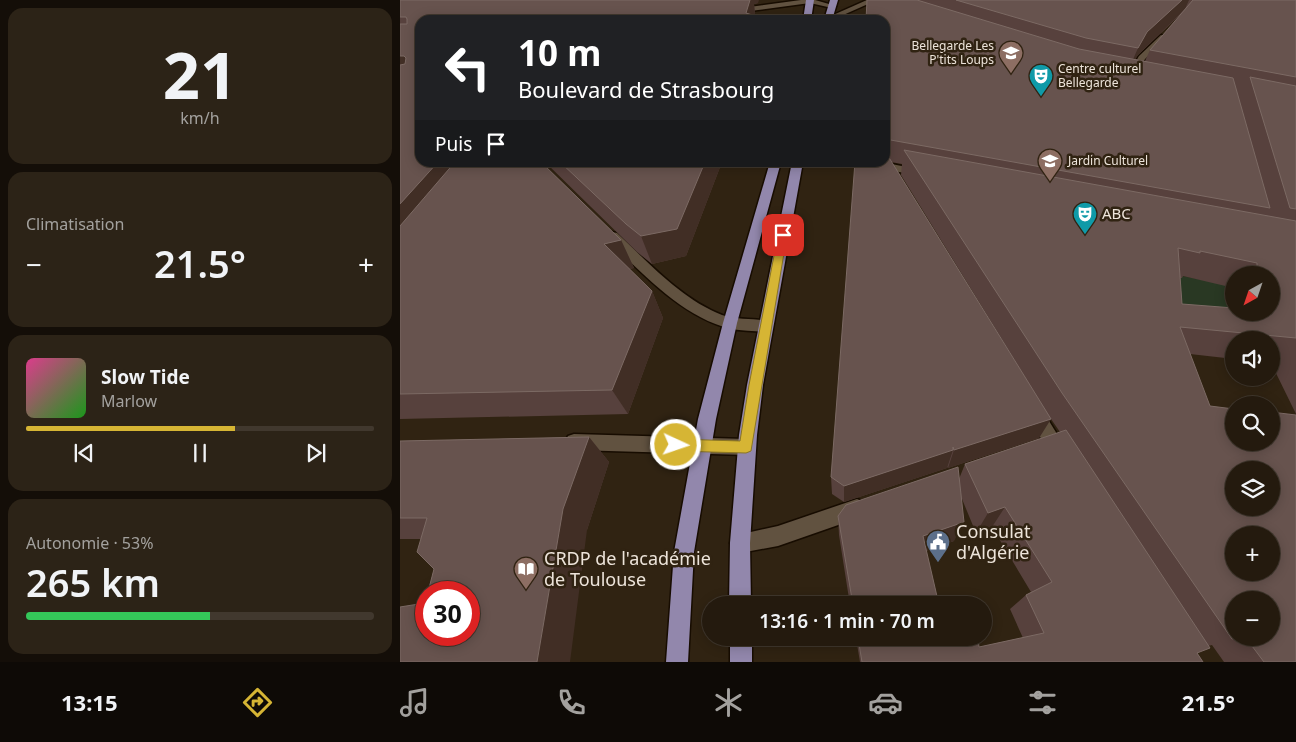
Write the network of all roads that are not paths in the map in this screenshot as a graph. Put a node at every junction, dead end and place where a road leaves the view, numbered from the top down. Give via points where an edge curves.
1 (810, 1) edge
2 (874, 1) edge
3 (833, 3) edge
4 (728, 15) edge
5 (808, 15) edge
6 (829, 15) edge
7 (839, 15) edge
8 (1172, 29) edge
9 (1133, 76) edge
10 (775, 167) edge
11 (797, 167) edge
12 (888, 167) edge
13 (893, 168) junction
14 (932, 176) edge
15 (900, 187) edge
16 (604, 229) edge
17 (730, 323) junction
18 (766, 326) junction
19 (1027, 400) edge
20 (556, 443) edge
21 (1053, 443) junction
22 (703, 446) junction
23 (746, 447) junction
24 (1035, 449) edge
25 (1067, 466) edge
26 (878, 502) edge
27 (740, 543) junction
28 (740, 596) edge
29 (741, 646) edge
30 (677, 662) edge
31 (741, 662) edge

1 - 3 street
1 - 4 street
1 - 5 main road
2 - 7 street
3 - 6 main road
8 - 9 street via 1142,58
10 - 17 main road
11 - 18 main road
12 - 13 street
13 - 14 street
13 - 15 street via 894,178
16 - 17 street via 697,309
17 - 18 street
17 - 22 main road
18 - 23 main road
19 - 21 street
20 - 22 street
21 - 24 street
21 - 25 street
22 - 23 street
22 - 30 main road via 684,552
23 - 27 main road
26 - 27 street via 778,536
27 - 28 main road
29 - 31 main road

